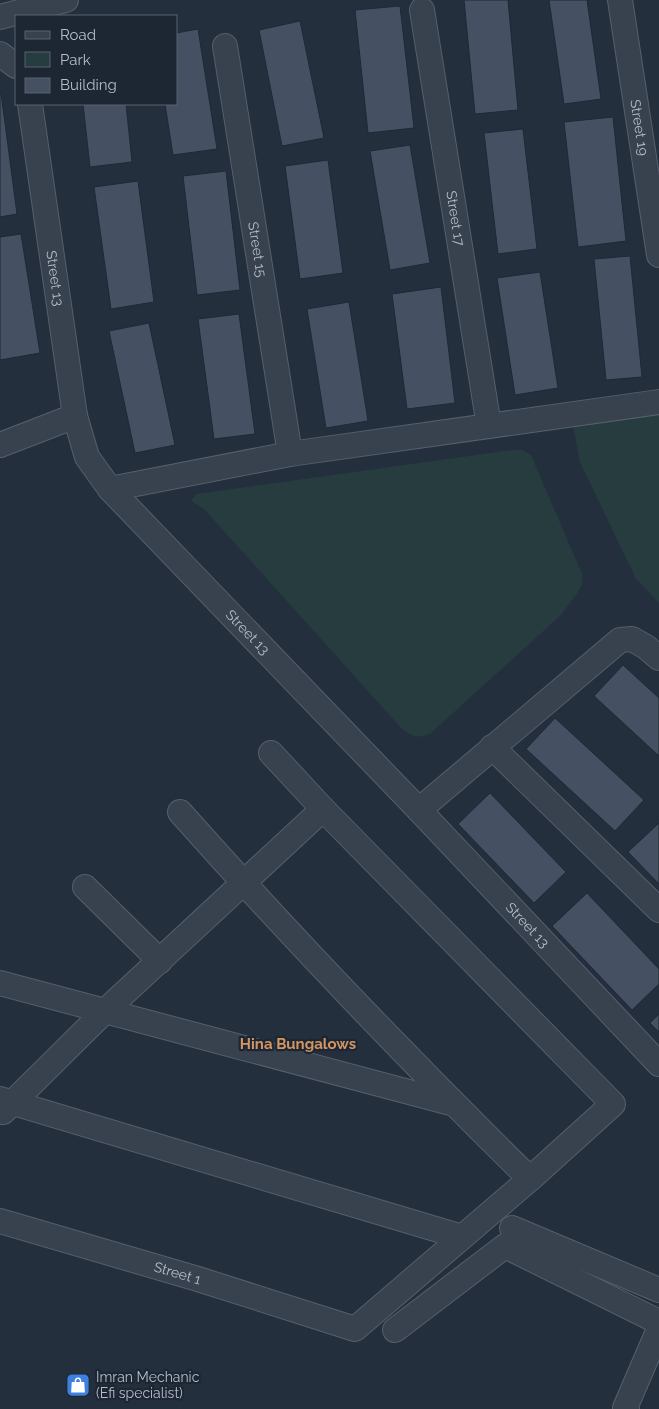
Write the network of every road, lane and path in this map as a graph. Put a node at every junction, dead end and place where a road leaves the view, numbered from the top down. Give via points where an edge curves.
1 (66, 0) edge
2 (74, 0) edge
3 (620, 0) edge
4 (422, 10) dead end
5 (65, 15) edge
6 (0, 17) edge
7 (225, 46) dead end
8 (0, 54) edge
9 (15, 65) edge
10 (30, 105) edge
11 (659, 255) edge
12 (659, 402) edge
13 (75, 416) junction
14 (489, 426) junction
15 (0, 445) edge
16 (290, 454) junction
17 (110, 489) junction
18 (659, 658) edge
19 (492, 747) junction
20 (271, 753) dead end
21 (323, 809) junction
22 (419, 810) junction
23 (180, 812) dead end
24 (243, 883) junction
25 (85, 887) dead end
26 (659, 910) edge
27 (160, 961) junction
28 (0, 983) edge
29 (105, 1011) junction
30 (659, 1064) edge
31 (454, 1104) junction
32 (4, 1106) edge
33 (530, 1178) junction
34 (0, 1221) edge
35 (512, 1228) dead end
36 (462, 1237) junction
37 (659, 1290) edge
38 (659, 1322) edge
39 (395, 1330) dead end
40 (659, 1330) edge
41 (627, 1409) edge

1 - 6 street
2 - 5 street
3 - 11 street, Street 19
4 - 14 street, Street 17
7 - 16 street, Street 15
8 - 9 street
10 - 13 street, Street 13
12 - 14 street
13 - 15 street
13 - 17 street, Street 13 via 87,457
14 - 16 street
16 - 17 street
17 - 22 street, Street 13
18 - 19 street via 632,639 620,640
19 - 22 street
19 - 26 street
20 - 21 street
21 - 24 street
21 - 33 street via 613,1104
22 - 30 street, Street 13
23 - 24 street
24 - 27 street
24 - 31 street
25 - 27 street
27 - 29 street
28 - 29 street
29 - 31 street
29 - 32 street
31 - 33 street
32 - 36 street
33 - 36 street
34 - 36 street, Street 1 via 355,1329
35 - 37 street
38 - 39 street via 506,1246
40 - 41 street

